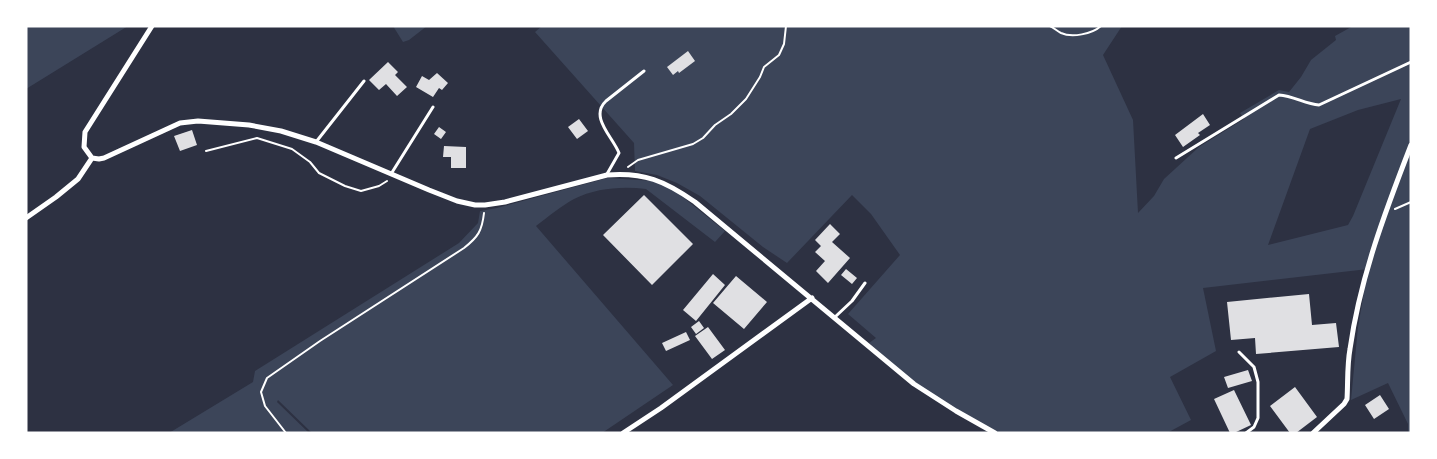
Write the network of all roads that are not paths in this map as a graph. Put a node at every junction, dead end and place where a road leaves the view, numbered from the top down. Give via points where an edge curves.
1 (152, 26) edge
2 (1411, 62) edge
3 (644, 71) dead end
4 (364, 81) dead end
5 (433, 107) dead end
6 (316, 142) junction
7 (1411, 146) edge
8 (92, 158) junction
9 (1176, 158) dead end
10 (391, 174) junction
11 (607, 175) junction
12 (26, 218) edge
13 (865, 283) dead end
14 (812, 298) junction
15 (835, 317) junction
16 (1239, 352) dead end
17 (623, 433) edge
18 (994, 433) edge
19 (1246, 433) edge
20 (1313, 433) edge

1 - 8 street via 85,132 84,147
2 - 9 lane via 1320,105 1279,95
3 - 11 lane via 599,110 600,119 619,153
4 - 6 lane
5 - 10 lane
6 - 8 street via 249,125 190,121 99,160
6 - 10 street
7 - 20 street via 1365,273 1349,352 1347,399
8 - 12 street via 78,179
10 - 11 street via 457,201 485,206
11 - 14 street via 651,178 676,189
13 - 15 lane
14 - 15 street
14 - 17 street
15 - 18 street via 914,384
16 - 19 lane via 1254,367 1258,382 1258,418

